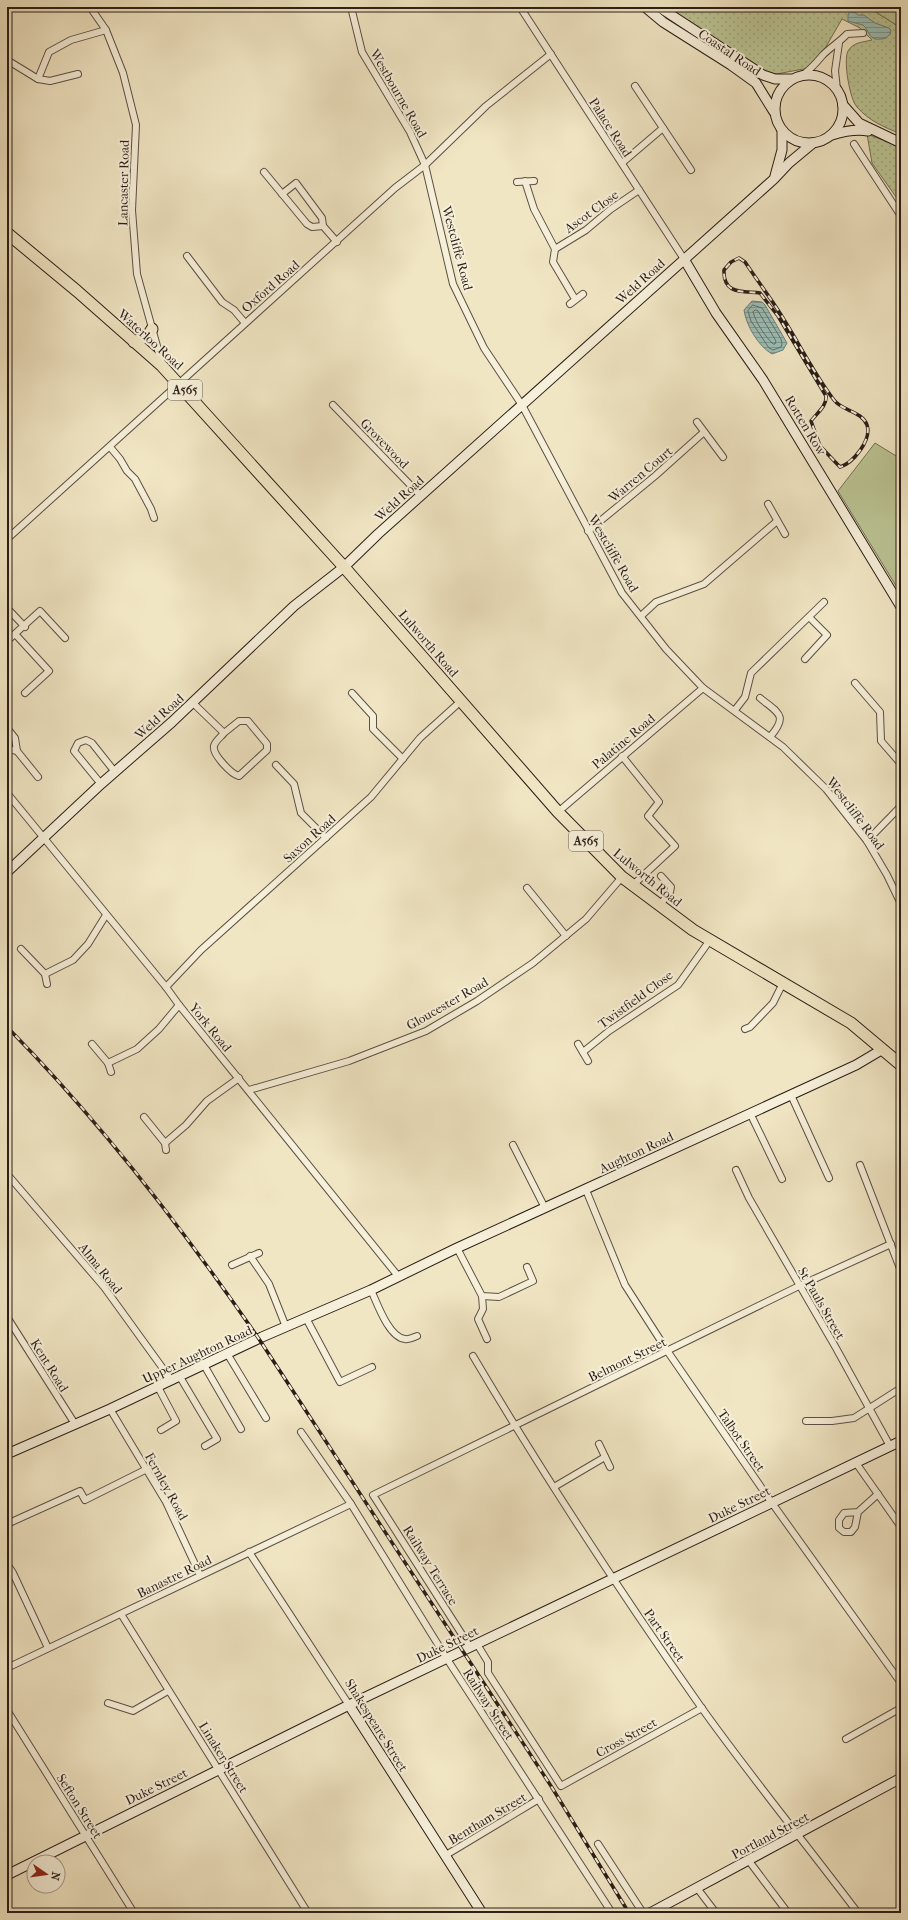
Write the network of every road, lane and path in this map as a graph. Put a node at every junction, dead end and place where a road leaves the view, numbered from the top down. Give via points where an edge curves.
1 (90, 7) edge
2 (351, 7) edge
3 (520, 7) edge
4 (645, 7) edge
5 (659, 7) edge
6 (106, 30) junction
7 (863, 33) dead end
8 (839, 43) junction
9 (551, 54) junction
10 (7, 60) edge
11 (78, 74) dead end
12 (804, 74) junction
13 (38, 79) junction
14 (791, 79) junction
15 (635, 86) dead end
16 (837, 89) junction
17 (843, 105) junction
18 (774, 112) junction
19 (662, 128) junction
20 (782, 131) junction
21 (876, 132) junction
22 (831, 136) junction
23 (814, 143) junction
24 (901, 143) edge
25 (854, 144) dead end
26 (622, 163) junction
27 (425, 164) junction
28 (691, 170) dead end
29 (264, 172) dead end
30 (774, 179) junction
31 (525, 181) junction
32 (534, 181) dead end
33 (517, 182) dead end
34 (638, 190) junction
35 (282, 194) junction
36 (901, 216) edge
37 (322, 226) junction
38 (7, 234) edge
39 (337, 242) junction
40 (555, 248) junction
41 (187, 256) dead end
42 (684, 259) junction
43 (583, 294) dead end
44 (575, 299) junction
45 (570, 304) dead end
46 (245, 323) junction
47 (152, 329) junction
48 (134, 342) junction
49 (162, 366) junction
50 (179, 384) junction
51 (333, 405) dead end
52 (522, 405) junction
53 (697, 422) dead end
54 (704, 432) junction
55 (110, 447) junction
56 (723, 457) dead end
57 (421, 496) junction
58 (768, 504) dead end
59 (154, 518) dead end
60 (776, 522) junction
61 (588, 531) junction
62 (785, 534) dead end
63 (7, 539) edge
64 (344, 567) junction
65 (824, 602) dead end
66 (7, 608) edge
67 (901, 608) edge
68 (641, 616) junction
69 (809, 617) junction
70 (24, 627) junction
71 (16, 635) junction
72 (66, 638) dead end
73 (7, 641) edge
74 (805, 659) dead end
75 (855, 683) dead end
76 (703, 688) junction
77 (25, 693) dead end
78 (352, 693) dead end
79 (760, 698) dead end
80 (461, 701) junction
81 (193, 703) junction
82 (735, 710) junction
83 (7, 728) edge
84 (224, 733) junction
85 (770, 737) junction
86 (7, 751) edge
87 (17, 751) junction
88 (622, 756) junction
89 (403, 759) junction
90 (901, 764) edge
91 (276, 765) dead end
92 (115, 772) junction
93 (38, 777) dead end
94 (101, 784) junction
95 (7, 793) edge
96 (901, 806) edge
97 (558, 812) junction
98 (43, 837) junction
99 (326, 838) junction
100 (867, 841) junction
101 (7, 872) edge
102 (661, 876) dead end
103 (622, 877) junction
104 (633, 885) junction
105 (527, 888) dead end
106 (901, 904) edge
107 (660, 905) junction
108 (106, 915) junction
109 (566, 936) junction
110 (710, 940) junction
111 (22, 949) dead end
112 (45, 974) junction
113 (783, 983) junction
114 (47, 984) dead end
115 (166, 986) junction
116 (179, 1005) junction
117 (745, 1029) dead end
118 (92, 1044) dead end
119 (578, 1044) dead end
120 (883, 1049) junction
121 (583, 1052) junction
122 (588, 1061) dead end
123 (108, 1063) junction
124 (901, 1065) edge
125 (111, 1072) dead end
126 (239, 1078) junction
127 (249, 1090) junction
128 (791, 1095) junction
129 (750, 1113) junction
130 (144, 1117) dead end
131 (513, 1145) dead end
132 (860, 1165) dead end
133 (736, 1170) dead end
134 (7, 1174) edge
135 (828, 1178) dead end
136 (782, 1179) dead end
137 (586, 1190) junction
138 (545, 1208) junction
139 (891, 1244) junction
140 (457, 1248) junction
141 (259, 1253) dead end
142 (250, 1256) junction
143 (232, 1266) dead end
144 (526, 1267) dead end
145 (901, 1271) edge
146 (398, 1276) junction
147 (799, 1286) junction
148 (371, 1290) junction
149 (482, 1296) junction
150 (7, 1317) edge
151 (306, 1318) junction
152 (286, 1327) junction
153 (417, 1336) dead end
154 (487, 1339) dead end
155 (668, 1352) junction
156 (228, 1355) junction
157 (473, 1356) dead end
158 (204, 1365) junction
159 (372, 1367) dead end
160 (176, 1379) junction
161 (158, 1387) junction
162 (901, 1388) edge
163 (868, 1408) junction
164 (110, 1410) junction
165 (266, 1418) dead end
166 (806, 1421) dead end
167 (74, 1424) junction
168 (514, 1426) junction
169 (241, 1428) dead end
170 (161, 1430) dead end
171 (301, 1432) dead end
172 (901, 1441) edge
173 (599, 1444) dead end
174 (205, 1446) dead end
175 (890, 1446) junction
176 (7, 1454) edge
177 (605, 1457) junction
178 (856, 1463) junction
179 (610, 1467) dead end
180 (147, 1469) junction
181 (554, 1487) junction
182 (878, 1494) junction
183 (373, 1495) joint
184 (772, 1503) junction
185 (351, 1504) junction
186 (858, 1512) dead end
187 (7, 1524) edge
188 (901, 1528) edge
189 (249, 1552) junction
190 (7, 1564) edge
191 (200, 1575) junction
192 (613, 1579) junction
193 (120, 1614) junction
194 (473, 1646) junction
195 (48, 1648) junction
196 (447, 1659) junction
197 (7, 1668) edge
198 (901, 1683) edge
199 (168, 1691) junction
200 (108, 1703) dead end
201 (349, 1705) junction
202 (702, 1708) junction
203 (901, 1708) edge
204 (7, 1710) edge
205 (846, 1739) dead end
206 (220, 1770) junction
207 (901, 1778) edge
208 (561, 1786) joint
209 (539, 1799) junction
210 (798, 1834) junction
211 (86, 1836) junction
212 (598, 1844) dead end
213 (446, 1856) junction
214 (749, 1861) junction
215 (7, 1875) edge
216 (698, 1888) junction
217 (134, 1913) edge
218 (308, 1913) edge
219 (482, 1913) edge
220 (612, 1913) edge
221 (643, 1913) edge
222 (650, 1913) edge
223 (716, 1913) edge
224 (788, 1913) edge
225 (858, 1913) edge

1 - 6 street, Lancaster Road
2 - 27 street, Westbourne Road via 362,52 410,132
3 - 9 street, Palace Road
4 - 18 street, Coastal Road via 669,26 756,83
5 - 14 street, Coastal Road via 763,75 775,79
6 - 13 street via 71,40 50,52
6 - 47 street, Lancaster Road via 123,73 136,125 132,210 137,274
7 - 8 street via 847,34
8 - 12 street
8 - 16 street via 835,71
9 - 26 street, Palace Road
9 - 27 street, Oxford Road via 486,106
10 - 13 street
11 - 13 street via 50,81
12 - 14 street
12 - 16 street via 820,76
14 - 18 street via 780,89
15 - 19 street
16 - 17 street
17 - 21 street via 859,123
17 - 22 street via 840,124
18 - 20 street
19 - 26 street
19 - 28 street
20 - 23 street via 796,141
20 - 30 street via 782,150
21 - 22 street via 857,129
21 - 24 street
22 - 23 street
23 - 30 street, Weld Road
25 - 36 street
26 - 34 street, Palace Road
27 - 39 street, Oxford Road
27 - 52 street, Westcliffe Road via 454,284 484,348
29 - 35 street
30 - 42 street, Weld Road
31 - 32 street
31 - 33 street
31 - 40 street, Ascot Close via 534,209
34 - 40 street, Ascot Close via 586,230
34 - 42 street, Palace Road
35 - 37 street via 307,224 312,227
35 - 37 street via 296,182 322,218
37 - 39 street
38 - 48 highway, Waterloo Road / A565
39 - 46 street, Oxford Road
40 - 44 street, Ascot Close via 553,262
41 - 46 street via 222,302 234,310
42 - 52 street, Weld Road
42 - 67 street, Rotten Row via 716,313 767,386
43 - 44 street
44 - 45 street
46 - 50 street, Oxford Road
47 - 48 highway via 148,336
47 - 49 street, Lancaster Road
48 - 49 highway, Waterloo Road / A565
49 - 50 highway, Waterloo Road / A565
50 - 55 street, Oxford Road
50 - 64 highway, Waterloo Road / A565
51 - 57 street, Grovewood
52 - 57 street, Weld Road
52 - 61 street, Westcliffe Road
53 - 54 street
54 - 56 street
54 - 61 street, Warren Court
55 - 59 street via 135,479
55 - 63 street, Oxford Road
57 - 64 street, Weld Road
58 - 60 street
60 - 62 street
60 - 68 street via 704,584 656,602
61 - 68 street, Westcliffe Road via 622,593
64 - 80 highway, Lulworth Road / A565
64 - 81 street, Weld Road via 294,606
65 - 69 street
66 - 70 street
68 - 76 street, Westcliffe Road via 666,649
69 - 74 street via 827,635
69 - 82 street via 751,673 745,697
70 - 71 street
70 - 72 street via 40,611
71 - 73 street
71 - 77 street via 49,671
75 - 90 street via 880,712 881,742
76 - 82 street, Westcliffe Road
76 - 88 street, Palatine Road
78 - 89 street via 373,716 373,729
79 - 85 street via 779,714 781,720 780,726
80 - 89 street, Saxon Road via 420,738
80 - 97 highway, Lulworth Road / A565
81 - 84 street
81 - 92 street, Weld Road
82 - 85 street, Westcliffe Road
83 - 87 street via 15,738
84 - 84 street via 240,721 248,721 267,744 267,750 239,776 236,775 213,748
85 - 100 street, Westcliffe Road via 826,789
86 - 87 street
87 - 93 street
88 - 97 street, Palatine Road
88 - 104 street via 659,802 648,816 675,846
89 - 99 street, Saxon Road via 371,797
91 - 99 street via 294,784 300,813
92 - 94 street, Weld Road
92 - 94 street via 92,743 86,740 78,743 74,751
94 - 98 street, Weld Road
95 - 98 street, York Road
96 - 100 street
97 - 103 highway, Lulworth Road / A565
98 - 101 street, Weld Road
98 - 108 street, York Road
99 - 115 street, Saxon Road
100 - 106 street, Westcliffe Road
102 - 107 street via 671,887
103 - 104 highway, Lulworth Road / A565
103 - 109 street, Gloucester Road via 586,919
104 - 107 highway, Lulworth Road / A565
105 - 109 street
107 - 110 highway, Lulworth Road / A565
108 - 112 street via 88,944 74,960
108 - 115 street, York Road
109 - 127 street, Gloucester Road via 527,967 477,1001 426,1030 349,1061
110 - 113 highway, Lulworth Road / A565
110 - 121 street, Twistfield Close via 678,986 609,1031
111 - 112 street
112 - 114 street
113 - 117 street via 772,1003 750,1027
113 - 120 highway, Lulworth Road / A565 via 851,1023
115 - 116 street, York Road
116 - 123 street via 159,1029 137,1049
116 - 126 street, York Road
118 - 123 street
119 - 121 street
120 - 124 highway, Lulworth Road / A565
120 - 128 street, Aughton Road via 856,1065
121 - 122 street
123 - 125 street
126 - 127 street, York Road
126 - 130 street via 207,1101 165,1146
127 - 146 street, York Road
128 - 129 street, Aughton Road
128 - 135 street
129 - 136 street
129 - 137 street, Aughton Road
131 - 138 street
132 - 139 street
133 - 147 street, St Pauls Street
134 - 160 street, Alma Road via 104,1287
137 - 138 street, Aughton Road
137 - 155 street, Talbot Street via 626,1285
138 - 140 street, Aughton Road
139 - 145 street
139 - 147 street, Belmont Street
140 - 146 street, Aughton Road
140 - 149 street
141 - 142 street
142 - 143 street
142 - 152 street via 269,1284
144 - 149 street via 533,1281 499,1297
146 - 148 street, Upper Aughton Road
147 - 155 street, Belmont Street
147 - 163 street, St Pauls Street
148 - 151 street, Upper Aughton Road
148 - 153 street via 390,1330 406,1340
149 - 154 street via 483,1309 478,1319
150 - 167 street, Kent Road
151 - 152 street, Upper Aughton Road
151 - 159 street via 340,1382
152 - 156 street, Upper Aughton Road
155 - 168 street, Belmont Street
155 - 184 street, Talbot Street
156 - 158 street, Upper Aughton Road
156 - 165 street
157 - 168 street, Part Street
158 - 160 street, Upper Aughton Road
158 - 169 street
160 - 161 street, Upper Aughton Road
160 - 174 street, Alma Road via 217,1439
161 - 164 street, Upper Aughton Road
161 - 170 street via 176,1421
162 - 163 street
163 - 166 street via 854,1418 832,1422
163 - 175 street, St Pauls Street
164 - 167 street, Upper Aughton Road
164 - 180 street, Fernley Road
167 - 176 street, Upper Aughton Road
168 - 181 street, Part Street
168 - 183 street, Belmont Street
171 - 185 street, Railway Street
172 - 175 street, Duke Street
173 - 177 street
175 - 178 street, Duke Street
177 - 179 street
177 - 181 street
178 - 182 street
178 - 184 street, Duke Street
180 - 187 street via 85,1500 80,1491
180 - 191 street, Fernley Road via 166,1502
181 - 192 street, Part Street
182 - 186 street
182 - 188 street
183 - 194 street, Railway Terrace
184 - 192 street, Duke Street
184 - 198 street, Talbot Street
185 - 189 street, Banastre Road
185 - 196 street, Railway Street
189 - 191 street, Banastre Road
189 - 201 street, Shakespeare Street
190 - 195 street
191 - 193 street, Banastre Road
192 - 194 street, Duke Street
192 - 202 street, Part Street
193 - 195 street, Banastre Road
193 - 199 street, Linaker Street
194 - 196 street, Duke Street
194 - 208 street, Railway Terrace via 488,1662 488,1673
195 - 197 street, Banastre Road
196 - 201 street, Duke Street
196 - 209 street, Railway Street
199 - 200 street via 133,1711
199 - 206 street, Linaker Street
201 - 206 street, Duke Street
201 - 213 street, Shakespeare Street
202 - 208 street, Cross Street
202 - 210 street, Part Street
203 - 205 street
204 - 211 street, Sefton Street
206 - 211 street, Duke Street
206 - 218 street, Linaker Street
207 - 210 street, Portland Street
209 - 213 street, Bentham Street
209 - 220 street, Railway Street
210 - 214 street, Portland Street
210 - 225 street, Part Street
211 - 215 street, Duke Street
211 - 217 street, Sefton Street
212 - 221 street
213 - 219 street, Shakespeare Street
214 - 216 street, Portland Street
214 - 224 street
216 - 222 street, Portland Street
216 - 223 street

